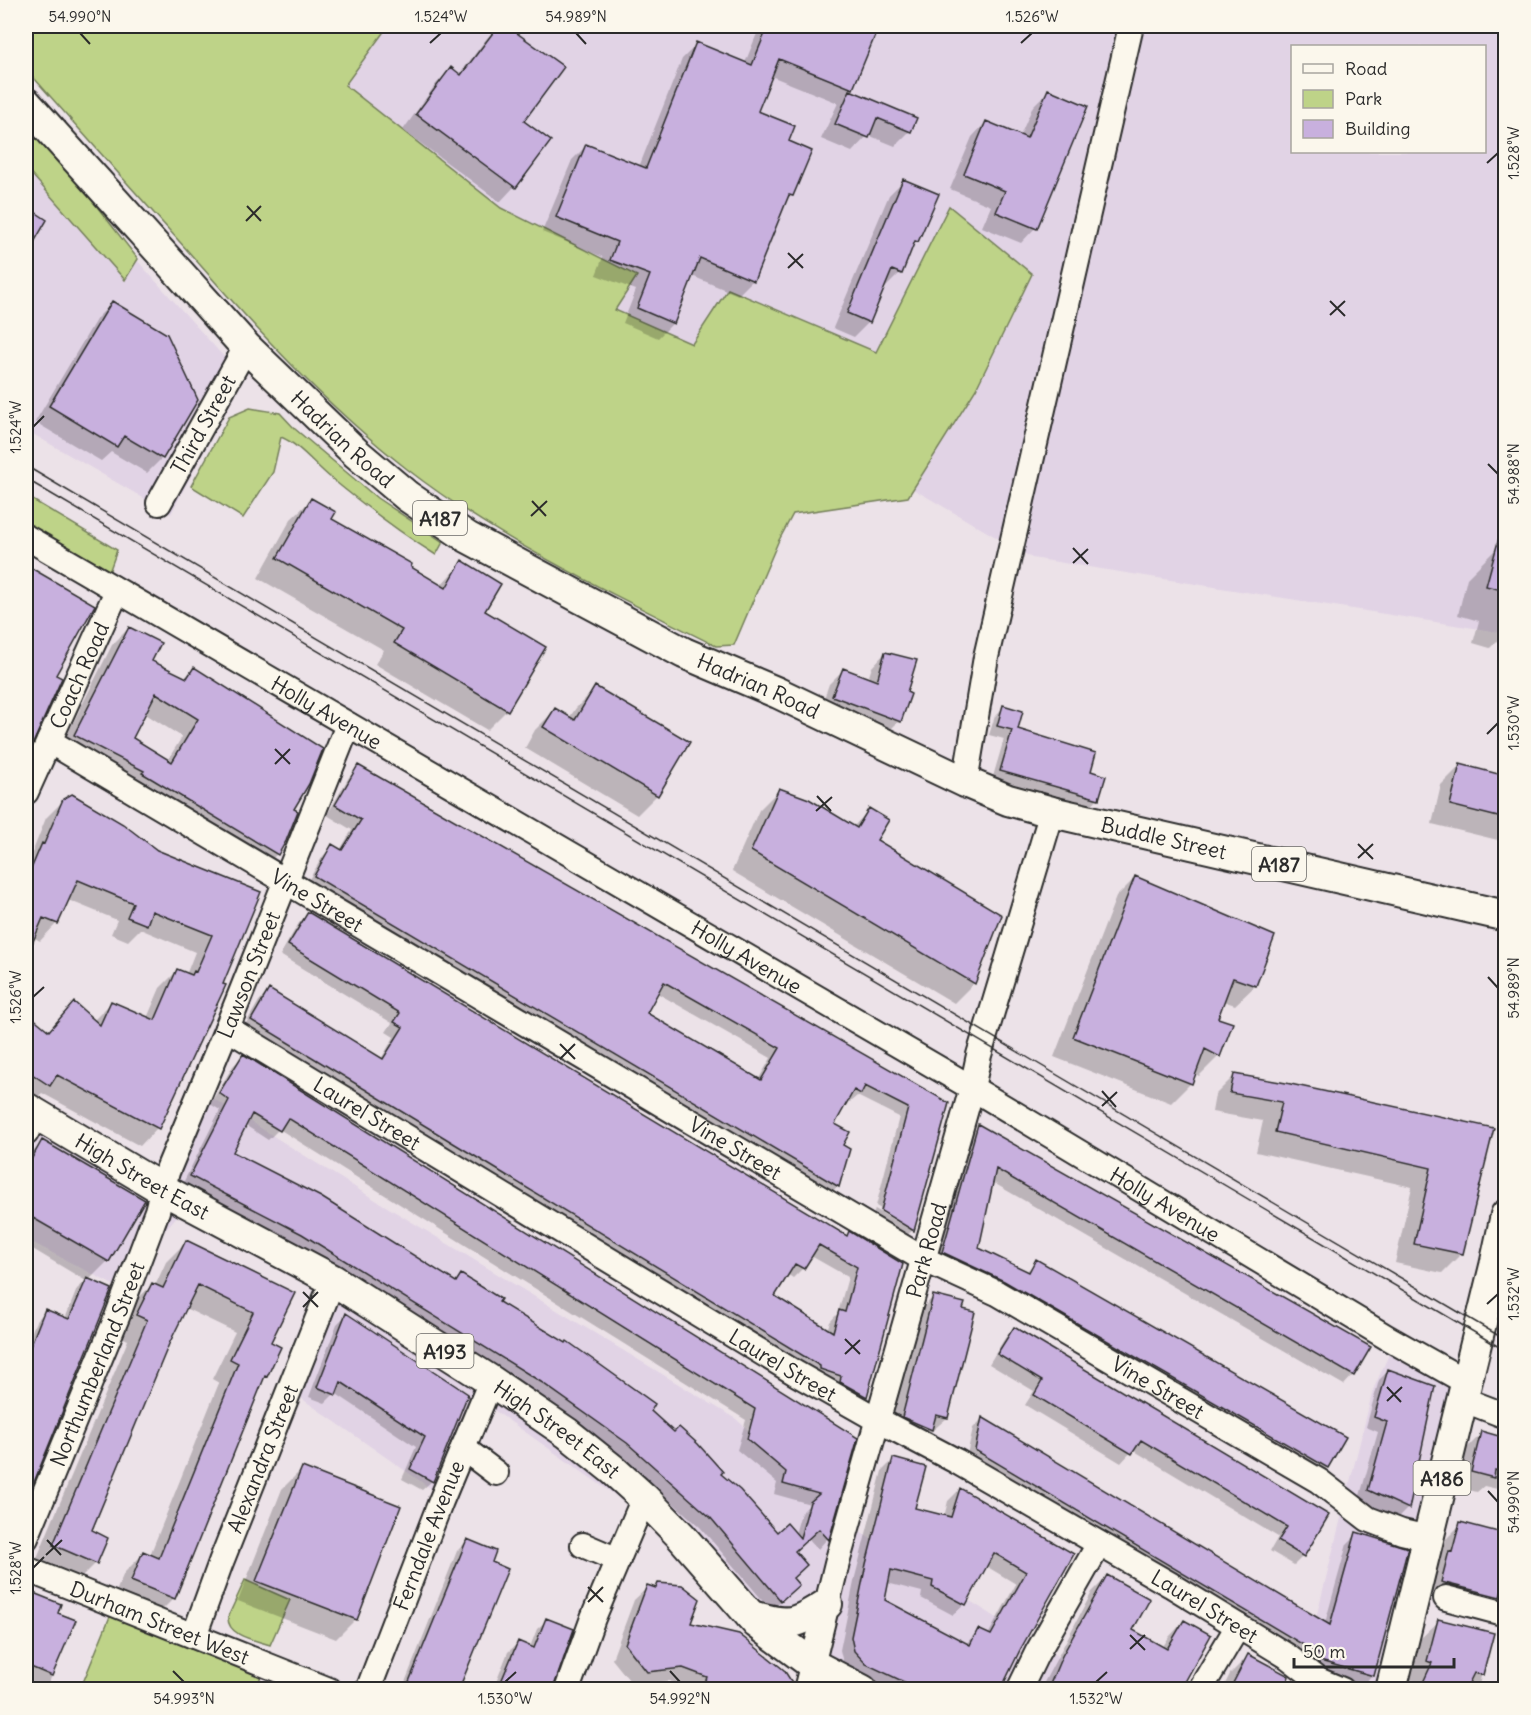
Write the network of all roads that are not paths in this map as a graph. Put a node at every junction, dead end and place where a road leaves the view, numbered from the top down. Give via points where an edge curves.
1 (1131, 26) edge
2 (26, 103) edge
3 (246, 347) junction
4 (159, 503) dead end
5 (26, 537) edge
6 (117, 591) junction
7 (348, 725) junction
8 (49, 741) junction
9 (965, 782) junction
10 (26, 792) edge
11 (1052, 812) junction
12 (285, 882) junction
13 (1506, 916) edge
14 (227, 1028) junction
15 (972, 1088) junction
16 (29, 1118) edge
17 (162, 1189) junction
18 (1505, 1223) edge
19 (923, 1259) junction
20 (1500, 1268) edge
21 (333, 1280) junction
22 (491, 1381) junction
23 (1464, 1391) junction
24 (1506, 1416) edge
25 (878, 1420) junction
26 (463, 1448) junction
27 (496, 1473) dead end
28 (644, 1498) junction
29 (26, 1538) edge
30 (1428, 1538) junction
31 (1099, 1544) junction
32 (583, 1545) dead end
33 (618, 1560) junction
34 (26, 1569) edge
35 (1446, 1598) dead end
36 (827, 1604) junction
37 (1506, 1614) edge
38 (748, 1615) junction
39 (1238, 1626) junction
40 (194, 1636) junction
41 (809, 1677) edge
42 (329, 1689) edge
43 (368, 1689) edge
44 (567, 1689) edge
45 (862, 1689) edge
46 (1019, 1689) edge
47 (1200, 1689) edge
48 (1342, 1689) edge
49 (1391, 1689) edge

1 - 9 street via 986,657
2 - 3 main road, Hadrian Road / A187
3 - 4 street, Third Street
3 - 9 main road, Hadrian Road / A187 via 356,453 407,496 467,537 684,653
5 - 6 street, Holly Avenue
6 - 7 street, Holly Avenue
6 - 8 street, Coach Road
7 - 12 street, Lawson Street
7 - 15 street, Holly Avenue
8 - 10 street, Coach Road
8 - 12 street, Vine Street
9 - 11 main road, Buddle Street / A187
11 - 13 main road, Buddle Street / A187
11 - 15 street, Park Road
12 - 14 street, Lawson Street
12 - 19 street, Vine Street
14 - 17 street, Lawson Street
14 - 25 street, Laurel Street
15 - 19 street, Park Road
15 - 23 street, Holly Avenue via 1388,1338
16 - 17 main road, High Street East / A193
17 - 21 main road, High Street East / A193
17 - 29 street, Northumberland Street via 117,1317
18 - 20 main road, A186
19 - 25 street, Park Road
19 - 30 street, Vine Street via 1007,1299 1319,1481 1368,1519
20 - 23 main road, A186
21 - 22 main road, High Street East / A193
21 - 40 street, Alexandra Street
22 - 26 street, Ferndale Avenue
22 - 28 main road, High Street East / A193 via 567,1433
23 - 24 street, Holly Avenue
23 - 30 main road, A186
25 - 31 street, Laurel Street
25 - 36 street, Park Road
26 - 27 street
26 - 43 street, Ferndale Avenue
28 - 33 street
28 - 38 main road, High Street East / A193
30 - 49 main road, A186
31 - 39 street, Laurel Street
31 - 46 street
32 - 33 street
33 - 44 street
34 - 40 street, Durham Street West
35 - 37 street
36 - 38 main road via 794,1623
36 - 41 street, Park Road
38 - 41 main road, High Street East / A193 via 781,1643
39 - 47 street
39 - 48 street, Laurel Street via 1317,1680
40 - 42 street, Durham Street West
41 - 45 main road, High Street East / A193

